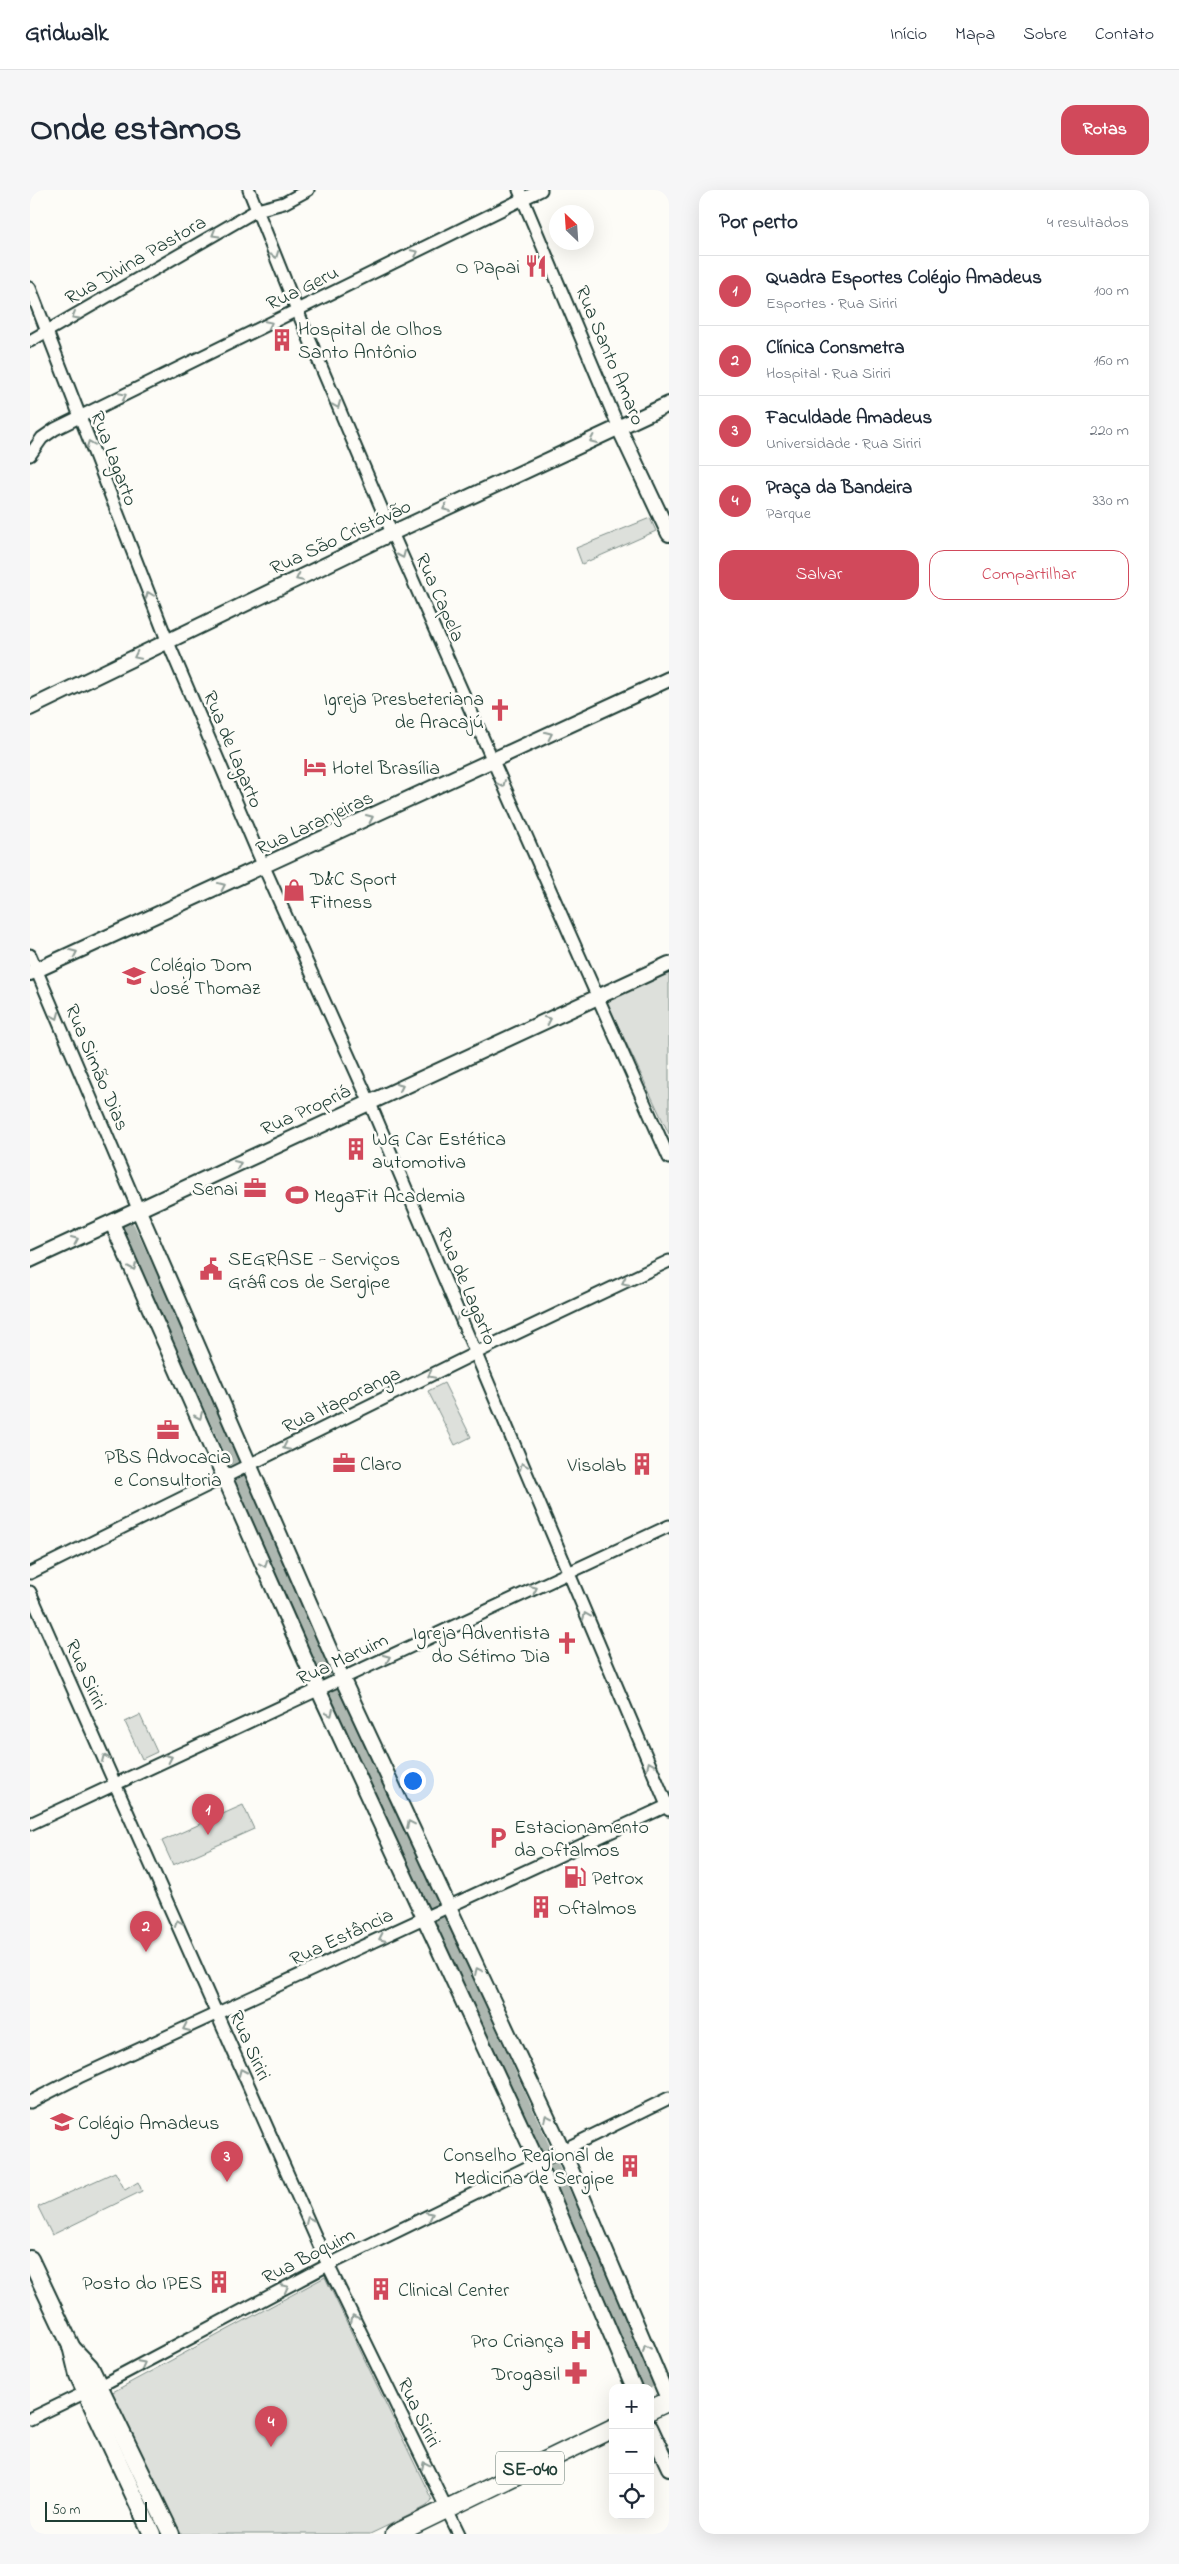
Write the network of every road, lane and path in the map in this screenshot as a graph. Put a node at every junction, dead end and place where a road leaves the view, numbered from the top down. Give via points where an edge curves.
1 (248, 190) edge
2 (308, 190) edge
3 (541, 190) edge
4 (521, 194) edge
5 (258, 210) junction
6 (30, 288) edge
7 (297, 310) junction
8 (46, 332) junction
9 (30, 341) edge
10 (669, 404) edge
11 (79, 417) junction
12 (619, 428) junction
13 (30, 455) edge
14 (392, 533) junction
15 (669, 534) edge
16 (167, 640) junction
17 (669, 679) edge
18 (30, 708) edge
19 (492, 762) junction
20 (264, 867) junction
21 (30, 955) edge
22 (669, 964) edge
23 (33, 972) edge
24 (598, 996) junction
25 (369, 1101) junction
26 (669, 1158) edge
27 (131, 1193) junction
28 (139, 1211) junction
29 (117, 1225) junction
30 (30, 1260) edge
31 (669, 1260) edge
32 (476, 1353) junction
33 (238, 1470) junction
34 (669, 1526) edge
35 (30, 1573) edge
36 (568, 1573) junction
37 (30, 1592) edge
38 (330, 1684) junction
39 (115, 1782) junction
40 (668, 1807) edge
41 (30, 1824) edge
42 (446, 1909) junction
43 (428, 1917) junction
44 (217, 2014) junction
45 (669, 2098) edge
46 (30, 2102) edge
47 (559, 2153) junction
48 (541, 2161) junction
49 (30, 2259) edge
50 (328, 2265) junction
51 (632, 2384) edge
52 (92, 2390) junction
53 (668, 2398) edge
54 (654, 2407) edge
55 (30, 2419) edge
56 (611, 2429) edge
57 (651, 2429) edge
58 (669, 2468) edge
59 (447, 2508) junction
60 (152, 2534) edge
61 (171, 2534) edge
62 (395, 2534) edge
63 (459, 2534) edge

1 - 5 street, Rua Capela
2 - 5 street, Rua Divina Pastora via 284,203
3 - 4 street, Rua Geru
7 -> 4 street, Rua Geru
4 - 12 street, Rua Santo Amaro
5 -> 7 street, Rua Capela
5 -> 8 street, Rua Divina Pastora
6 - 8 street, Rua Lagarto
11 -> 7 street, Rua Geru
7 -> 14 street, Rua Capela
8 - 9 street, Rua Divina Pastora
8 - 11 street, Rua Lagarto
10 - 12 street, Rua São Cristóvão
11 - 13 street, Rua Geru via 42,438
16 -> 11 street, Rua Lagarto
12 -> 14 street, Rua São Cristóvão
12 - 15 street, Rua Santo Amaro
14 -> 16 street, Rua São Cristóvão
14 -> 19 street, Rua Capela
16 -> 18 street, Rua São Cristóvão
16 - 20 street, Rua de Lagarto
19 -> 17 street, Rua Laranjeiras
20 -> 19 street, Rua Laranjeiras
19 -> 24 street, Rua Capela
23 -> 20 street, Rua Laranjeiras
20 - 25 street, Rua de Lagarto
21 - 23 street, Rua Simão Dias
22 - 24 street, Rua Propriá
23 -> 27 street, Rua Simão Dias
25 -> 24 street, Rua Propriá
24 - 26 street, Rua Capela
28 -> 25 street, Rua Propriá
32 -> 25 street, Rua de Lagarto
27 - 28 street, Rua Simão Dias
27 - 29 street via 128,1208
28 - 29 street, Rua Propriá
28 - 33 street
30 -> 29 street, Rua Propriá
29 -> 33 street
31 -> 32 street, Rua Itaporanga
32 -> 33 street, Rua Itaporanga
36 -> 32 street, Rua de Lagarto
33 - 35 street, Rua Itaporanga
33 -> 38 street
33 - 38 street
34 - 36 street, Rua Maruim
38 -> 36 street, Rua Maruim
40 -> 36 street, Rua de Lagarto
39 -> 37 street, Rua Siriri
39 -> 38 street, Rua Maruim
42 -> 38 street
38 -> 43 street
39 - 41 street, Rua Maruim
44 -> 39 street, Rua Siriri
40 - 42 street, Rua Estância
42 - 43 street, Rua Estância
47 -> 42 street
43 -> 44 street, Rua Estância
43 - 48 street
44 -> 46 street, Rua Estância
50 -> 44 street, Rua Siriri
45 - 47 street
47 - 48 street, Rua Boquim
53 -> 47 street
50 -> 48 street, Rua Boquim
48 - 51 street
49 - 52 main road via 71,2346 90,2367
52 -> 50 street, Rua Boquim
59 -> 50 street, Rua Siriri
52 - 55 street, Rua Boquim
52 - 60 main road
52 - 61 main road
53 - 54 main road
56 - 59 main road, SE-040
57 - 58 street
59 - 62 main road, SE-040
59 - 63 street, Rua Siriri

